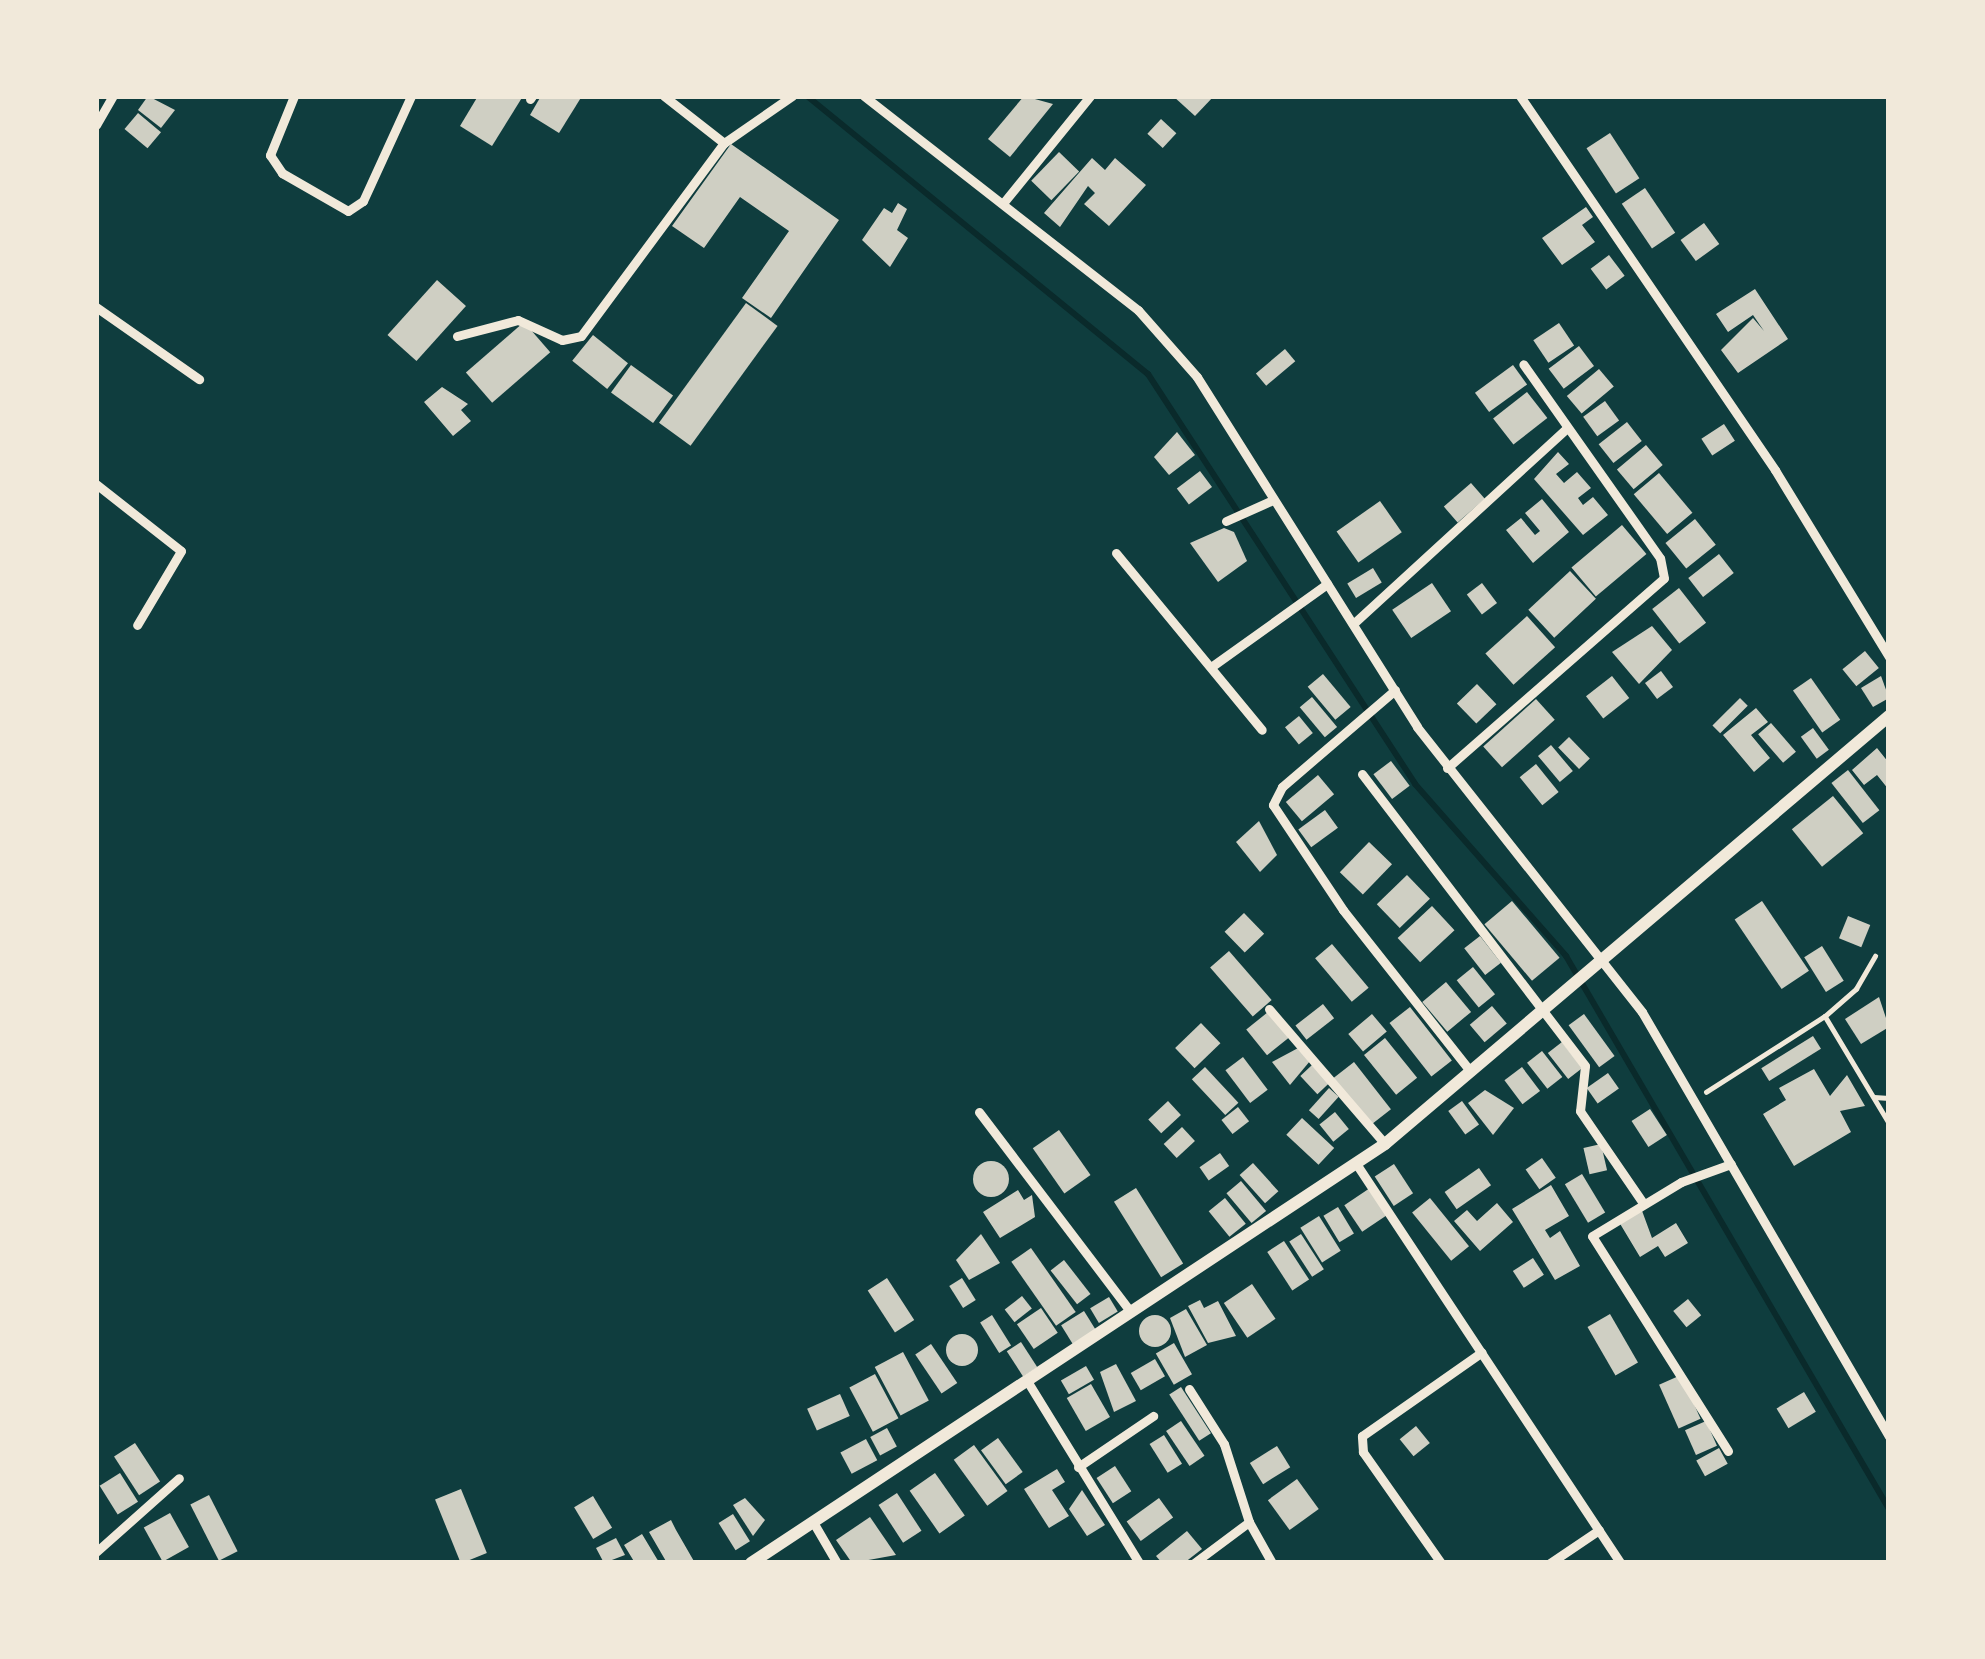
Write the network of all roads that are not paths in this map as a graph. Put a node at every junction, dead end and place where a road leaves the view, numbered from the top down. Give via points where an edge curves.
1 (113, 96) edge
2 (294, 96) edge
3 (411, 96) edge
4 (664, 96) edge
5 (864, 96) edge
6 (1090, 96) edge
7 (1520, 96) edge
8 (790, 99) edge
9 (96, 125) edge
10 (724, 143) junction
11 (1004, 202) junction
12 (96, 307) edge
13 (457, 336) dead end
14 (1523, 364) dead end
15 (199, 379) dead end
16 (1567, 428) junction
17 (96, 484) edge
18 (1268, 502) junction
19 (1226, 521) dead end
20 (1116, 553) dead end
21 (1327, 584) junction
22 (1353, 624) junction
23 (136, 626) dead end
24 (1889, 657) edge
25 (1211, 667) junction
26 (1395, 690) junction
27 (1889, 716) edge
28 (1262, 730) dead end
29 (1447, 768) junction
30 (1362, 774) dead end
31 (1601, 960) junction
32 (1270, 1009) dead end
33 (1543, 1010) junction
34 (1471, 1072) junction
35 (979, 1112) dead end
36 (1385, 1144) junction
37 (1729, 1164) junction
38 (1357, 1165) junction
39 (1643, 1203) junction
40 (1131, 1312) junction
41 (1482, 1352) junction
42 (1029, 1384) junction
43 (1189, 1389) dead end
44 (1153, 1416) dead end
45 (1889, 1436) edge
46 (1728, 1450) dead end
47 (1078, 1467) junction
48 (178, 1478) dead end
49 (813, 1522) junction
50 (1249, 1522) junction
51 (1599, 1530) junction
52 (96, 1552) edge
53 (751, 1563) edge
54 (837, 1563) edge
55 (1139, 1563) edge
56 (1194, 1563) edge
57 (1272, 1563) edge
58 (1442, 1563) edge
59 (1550, 1563) edge
60 (1620, 1563) edge

1 - 9 street
2 - 3 street via 270,155 281,173 348,211 363,201
4 - 10 street
5 - 11 street
6 - 11 street
7 - 24 street via 1775,470
8 - 10 street
10 - 13 street via 581,336 550,337 518,320
11 - 18 street via 1164,335
12 - 15 street
14 - 16 street
16 - 22 street
16 - 29 street via 1660,558 1664,578
17 - 23 street via 181,551
18 - 19 street
18 - 21 street
20 - 25 street
21 - 22 street
21 - 25 street
22 - 26 street
25 - 28 street
26 - 29 street
26 - 34 street via 1282,788 1273,805 1342,910
27 - 31 street
29 - 31 street
30 - 33 street
31 - 33 street
31 - 37 street via 1696,1099
32 - 36 street
33 - 34 street
33 - 39 street via 1585,1066 1580,1111
34 - 36 street
35 - 40 street
36 - 38 street
37 - 39 street
37 - 45 street
38 - 40 street
38 - 41 street
39 - 46 street via 1592,1236
40 - 42 street
41 - 51 street
41 - 58 street via 1362,1436 1363,1452
42 - 47 street
42 - 49 street
43 - 50 street via 1224,1444
44 - 47 street
47 - 55 street
48 - 52 street
49 - 53 street
49 - 54 street
50 - 56 street
50 - 57 street
51 - 59 street
51 - 60 street

